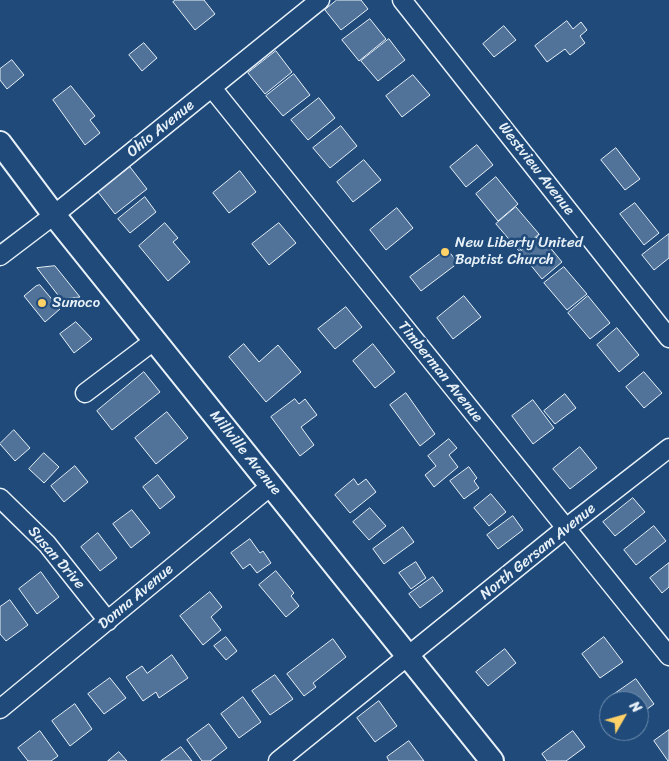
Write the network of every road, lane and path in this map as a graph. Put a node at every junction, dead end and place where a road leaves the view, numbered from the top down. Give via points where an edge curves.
1 (320, 0) edge
2 (402, 0) edge
3 (212, 88) junction
4 (0, 144) edge
5 (54, 215) junction
6 (0, 256) edge
7 (669, 338) edge
8 (155, 340) junction
9 (85, 394) dead end
10 (669, 448) edge
11 (272, 485) junction
12 (0, 498) edge
13 (566, 528) junction
14 (108, 621) junction
15 (669, 656) edge
16 (408, 657) junction
17 (0, 709) edge
18 (278, 761) edge
19 (492, 761) edge

1 - 3 street, Ohio Avenue
2 - 7 street, Westview Avenue
3 - 5 street, Ohio Avenue
3 - 13 street, Timberman Avenue
4 - 5 main road, Millville Avenue
5 - 6 street, Ohio Avenue
5 - 8 main road, Millville Avenue
8 - 9 street
8 - 11 main road, Millville Avenue
10 - 13 street, North Gersam Avenue
11 - 14 street, Donna Avenue
11 - 16 main road, Millville Avenue
12 - 14 street, Susan Drive via 47,544
13 - 15 street, Timberman Avenue
13 - 16 street, North Gersam Avenue
14 - 17 street, Donna Avenue
16 - 18 street, North Gersam Avenue
16 - 19 main road, Millville Avenue

